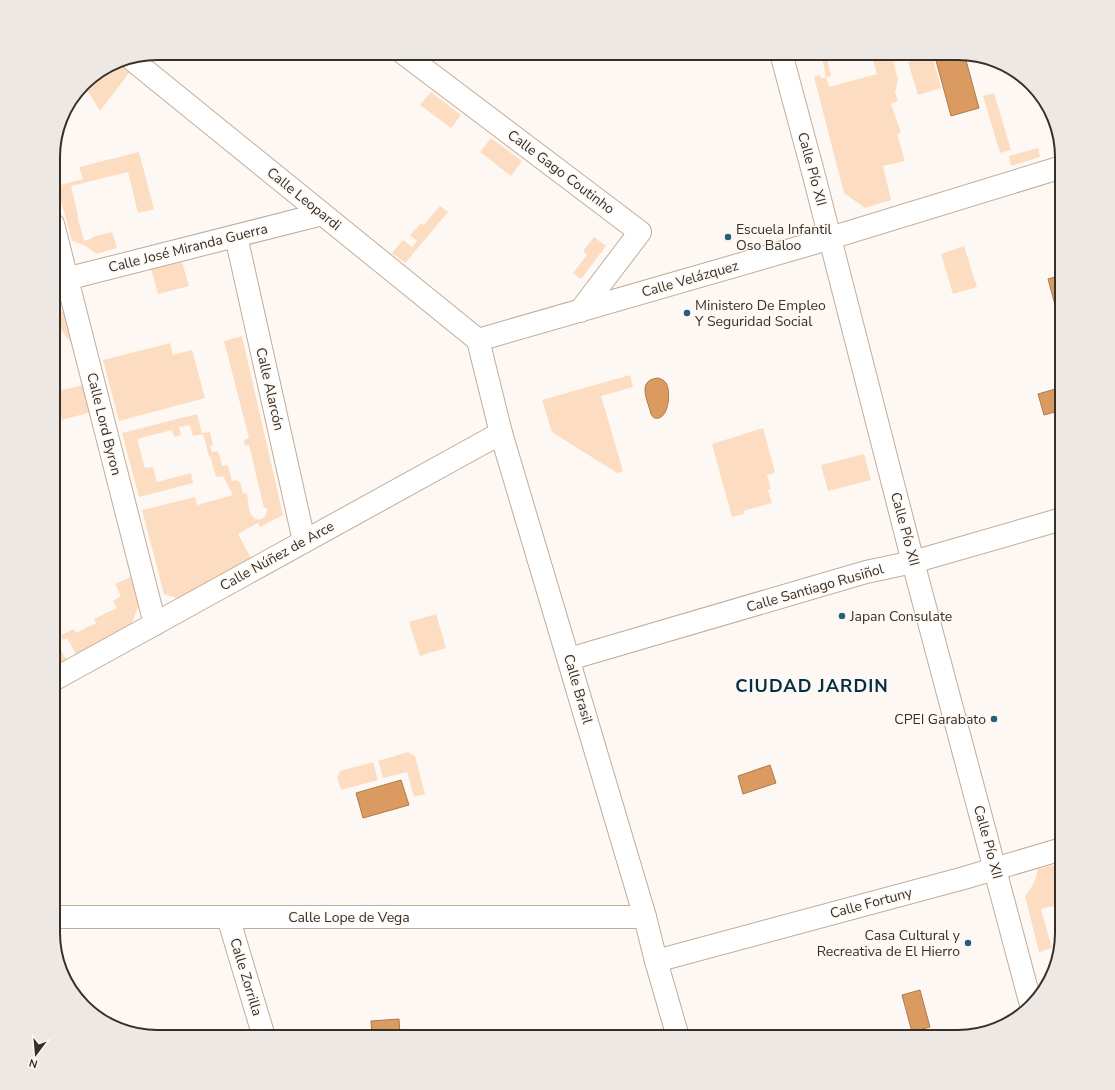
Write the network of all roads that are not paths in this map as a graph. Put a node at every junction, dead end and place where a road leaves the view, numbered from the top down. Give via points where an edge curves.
1 (412, 60) edge
2 (782, 60) edge
3 (136, 63) edge
4 (1055, 169) edge
5 (322, 214) junction
6 (236, 236) junction
7 (830, 238) junction
8 (60, 281) edge
9 (580, 311) junction
10 (478, 340) junction
11 (501, 433) junction
12 (1055, 521) edge
13 (304, 541) junction
14 (913, 562) junction
15 (155, 624) junction
16 (569, 659) junction
17 (60, 676) edge
18 (1055, 852) edge
19 (995, 868) junction
20 (60, 917) edge
21 (228, 917) junction
22 (645, 917) junction
23 (656, 961) junction
24 (1029, 999) edge
25 (262, 1030) edge
26 (676, 1030) edge

1 - 9 street, Calle Gago Coutinho via 640,232
2 - 7 street, Calle Pío XII
3 - 5 street, Calle Leopardi
4 - 7 street, Calle Velázquez
5 - 6 street, Calle José Miranda Guerra
5 - 10 street, Calle Leopardi
6 - 8 street, Calle José Miranda Guerra
6 - 13 street, Calle Alarcón
7 - 9 street, Calle Velázquez
7 - 14 street, Calle Pío XII
8 - 15 street, Calle Lord Byron
9 - 10 street, Calle Velázquez
10 - 11 street, Calle Brasil
11 - 13 street, Calle Núñez de Arce
11 - 16 street, Calle Brasil
12 - 14 street, Calle Santiago Rusiñol
13 - 15 street, Calle Núñez de Arce
14 - 16 street, Calle Santiago Rusiñol via 866,572
14 - 19 street, Calle Pío XII
15 - 17 street, Calle Núñez de Arce
16 - 22 street, Calle Brasil
18 - 19 street, Calle Fortuny
19 - 23 street, Calle Fortuny
19 - 24 street, Calle Pío XII
20 - 21 street, Calle Lope de Vega
21 - 22 street, Calle Lope de Vega
21 - 25 street, Calle Zorrilla
22 - 23 street, Calle Brasil
23 - 26 street, Calle Brasil

